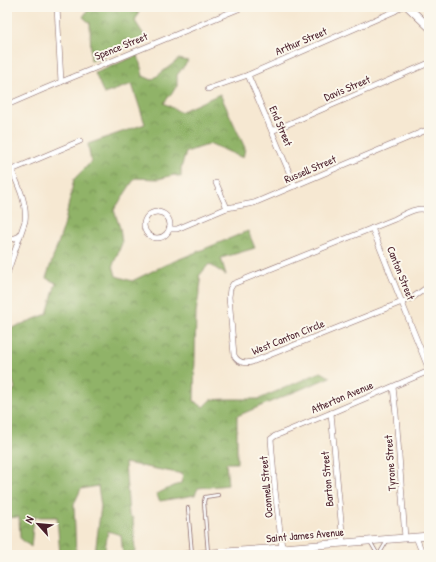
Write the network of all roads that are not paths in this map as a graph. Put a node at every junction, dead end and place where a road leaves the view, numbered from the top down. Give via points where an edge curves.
1 (56, 7) edge
2 (243, 7) edge
3 (401, 7) edge
4 (408, 7) edge
5 (429, 27) edge
6 (429, 63) edge
7 (248, 75) junction
8 (61, 82) junction
9 (208, 89) dead end
10 (7, 105) edge
11 (429, 129) edge
12 (272, 131) junction
13 (80, 141) dead end
14 (7, 159) edge
15 (9, 171) edge
16 (216, 183) dead end
17 (295, 186) junction
18 (227, 208) junction
19 (429, 210) edge
20 (372, 228) junction
21 (169, 229) junction
22 (20, 236) junction
23 (7, 241) edge
24 (7, 274) edge
25 (429, 286) edge
26 (402, 302) junction
27 (429, 371) edge
28 (393, 387) junction
29 (331, 413) junction
30 (272, 447) joint
31 (218, 495) dead end
32 (188, 508) dead end
33 (429, 536) edge
34 (416, 537) junction
35 (405, 538) junction
36 (388, 539) junction
37 (370, 541) junction
38 (342, 543) junction
39 (281, 552) edge
40 (192, 554) edge
41 (204, 554) edge
42 (183, 555) edge
43 (289, 555) edge
44 (356, 555) edge
45 (371, 555) edge
46 (380, 555) edge
47 (423, 555) edge

1 - 8 street
2 - 8 street, Spence Street
3 - 7 street, Arthur Street
4 - 5 main road
6 - 12 street, Davis Street
7 - 9 street, Arthur Street
7 - 12 street, End Street
8 - 10 street, Spence Street
11 - 17 street, Russell Street
12 - 17 street, End Street
13 - 15 street
14 - 15 street
15 - 22 street via 24,201 26,216
16 - 18 street
17 - 18 street, Russell Street via 254,203
18 - 21 street, Russell Street via 177,229
19 - 20 street via 410,212
20 - 26 street, Canton Street
20 - 26 street, West Canton Circle via 233,284 229,297 234,355 242,362 252,362
21 - 21 street via 167,217 160,212 151,213 145,220 145,232 152,237 163,236
22 - 23 street
22 - 24 street
25 - 26 street
26 - 27 street, Canton Street
27 - 28 street, Atherton Avenue
28 - 29 street, Atherton Avenue
28 - 35 street, Tyrone Street
29 - 30 street, Atherton Avenue via 275,436 271,439
29 - 38 street, Barton Street
30 - 39 street, Oconnell Street
31 - 41 lane via 205,497
32 - 40 lane
33 - 34 main road, Saint James Avenue
34 - 35 main road, Saint James Avenue
34 - 47 street
35 - 36 main road, Saint James Avenue
36 - 37 main road, Saint James Avenue
36 - 46 lane
37 - 38 main road, Saint James Avenue
37 - 46 lane
38 - 39 main road, Saint James Avenue
39 - 41 main road, Saint James Avenue
39 - 43 street
40 - 41 main road, Saint James Avenue
40 - 42 main road, Saint James Avenue
44 - 45 lane

